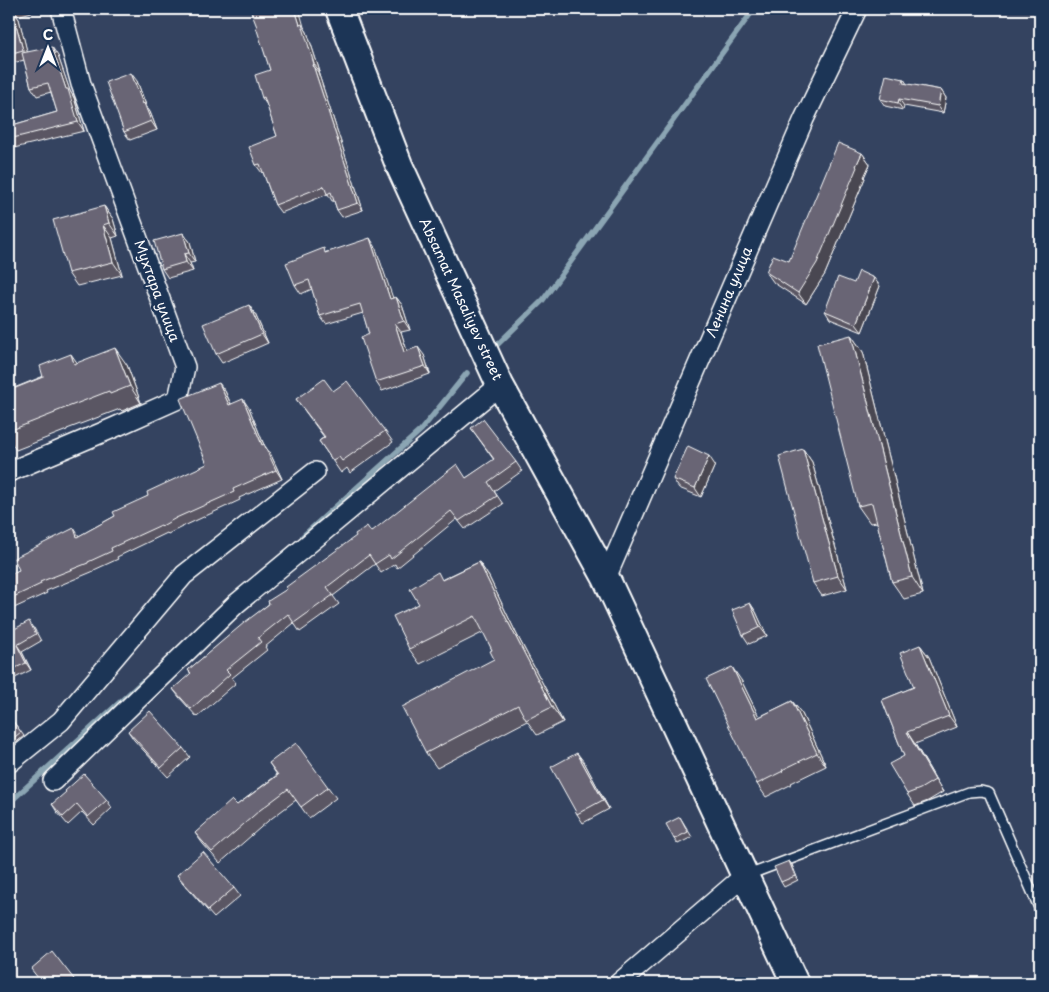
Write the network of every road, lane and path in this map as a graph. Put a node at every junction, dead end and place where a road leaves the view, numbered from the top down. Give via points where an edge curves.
1 (61, 9) edge
2 (339, 9) edge
3 (857, 9) edge
4 (500, 385) junction
5 (9, 472) edge
6 (315, 472) dead end
7 (606, 578) junction
8 (9, 763) edge
9 (53, 781) dead end
10 (744, 876) junction
11 (1040, 910) edge
12 (619, 983) edge
13 (795, 983) edge

1 - 5 street, Мухтара улица via 81,84 185,367 178,398
2 - 4 street, Absamat Masaliyev street via 399,165
3 - 7 street, Ленина улица via 804,119
4 - 7 street, Absamat Masaliyev street
4 - 9 street via 236,604
6 - 8 street via 184,575 61,721
7 - 10 street, Absamat Masaliyev street
10 - 11 lane via 969,792 981,791 989,793
10 - 12 street
10 - 13 street, Absamat Masaliyev street

